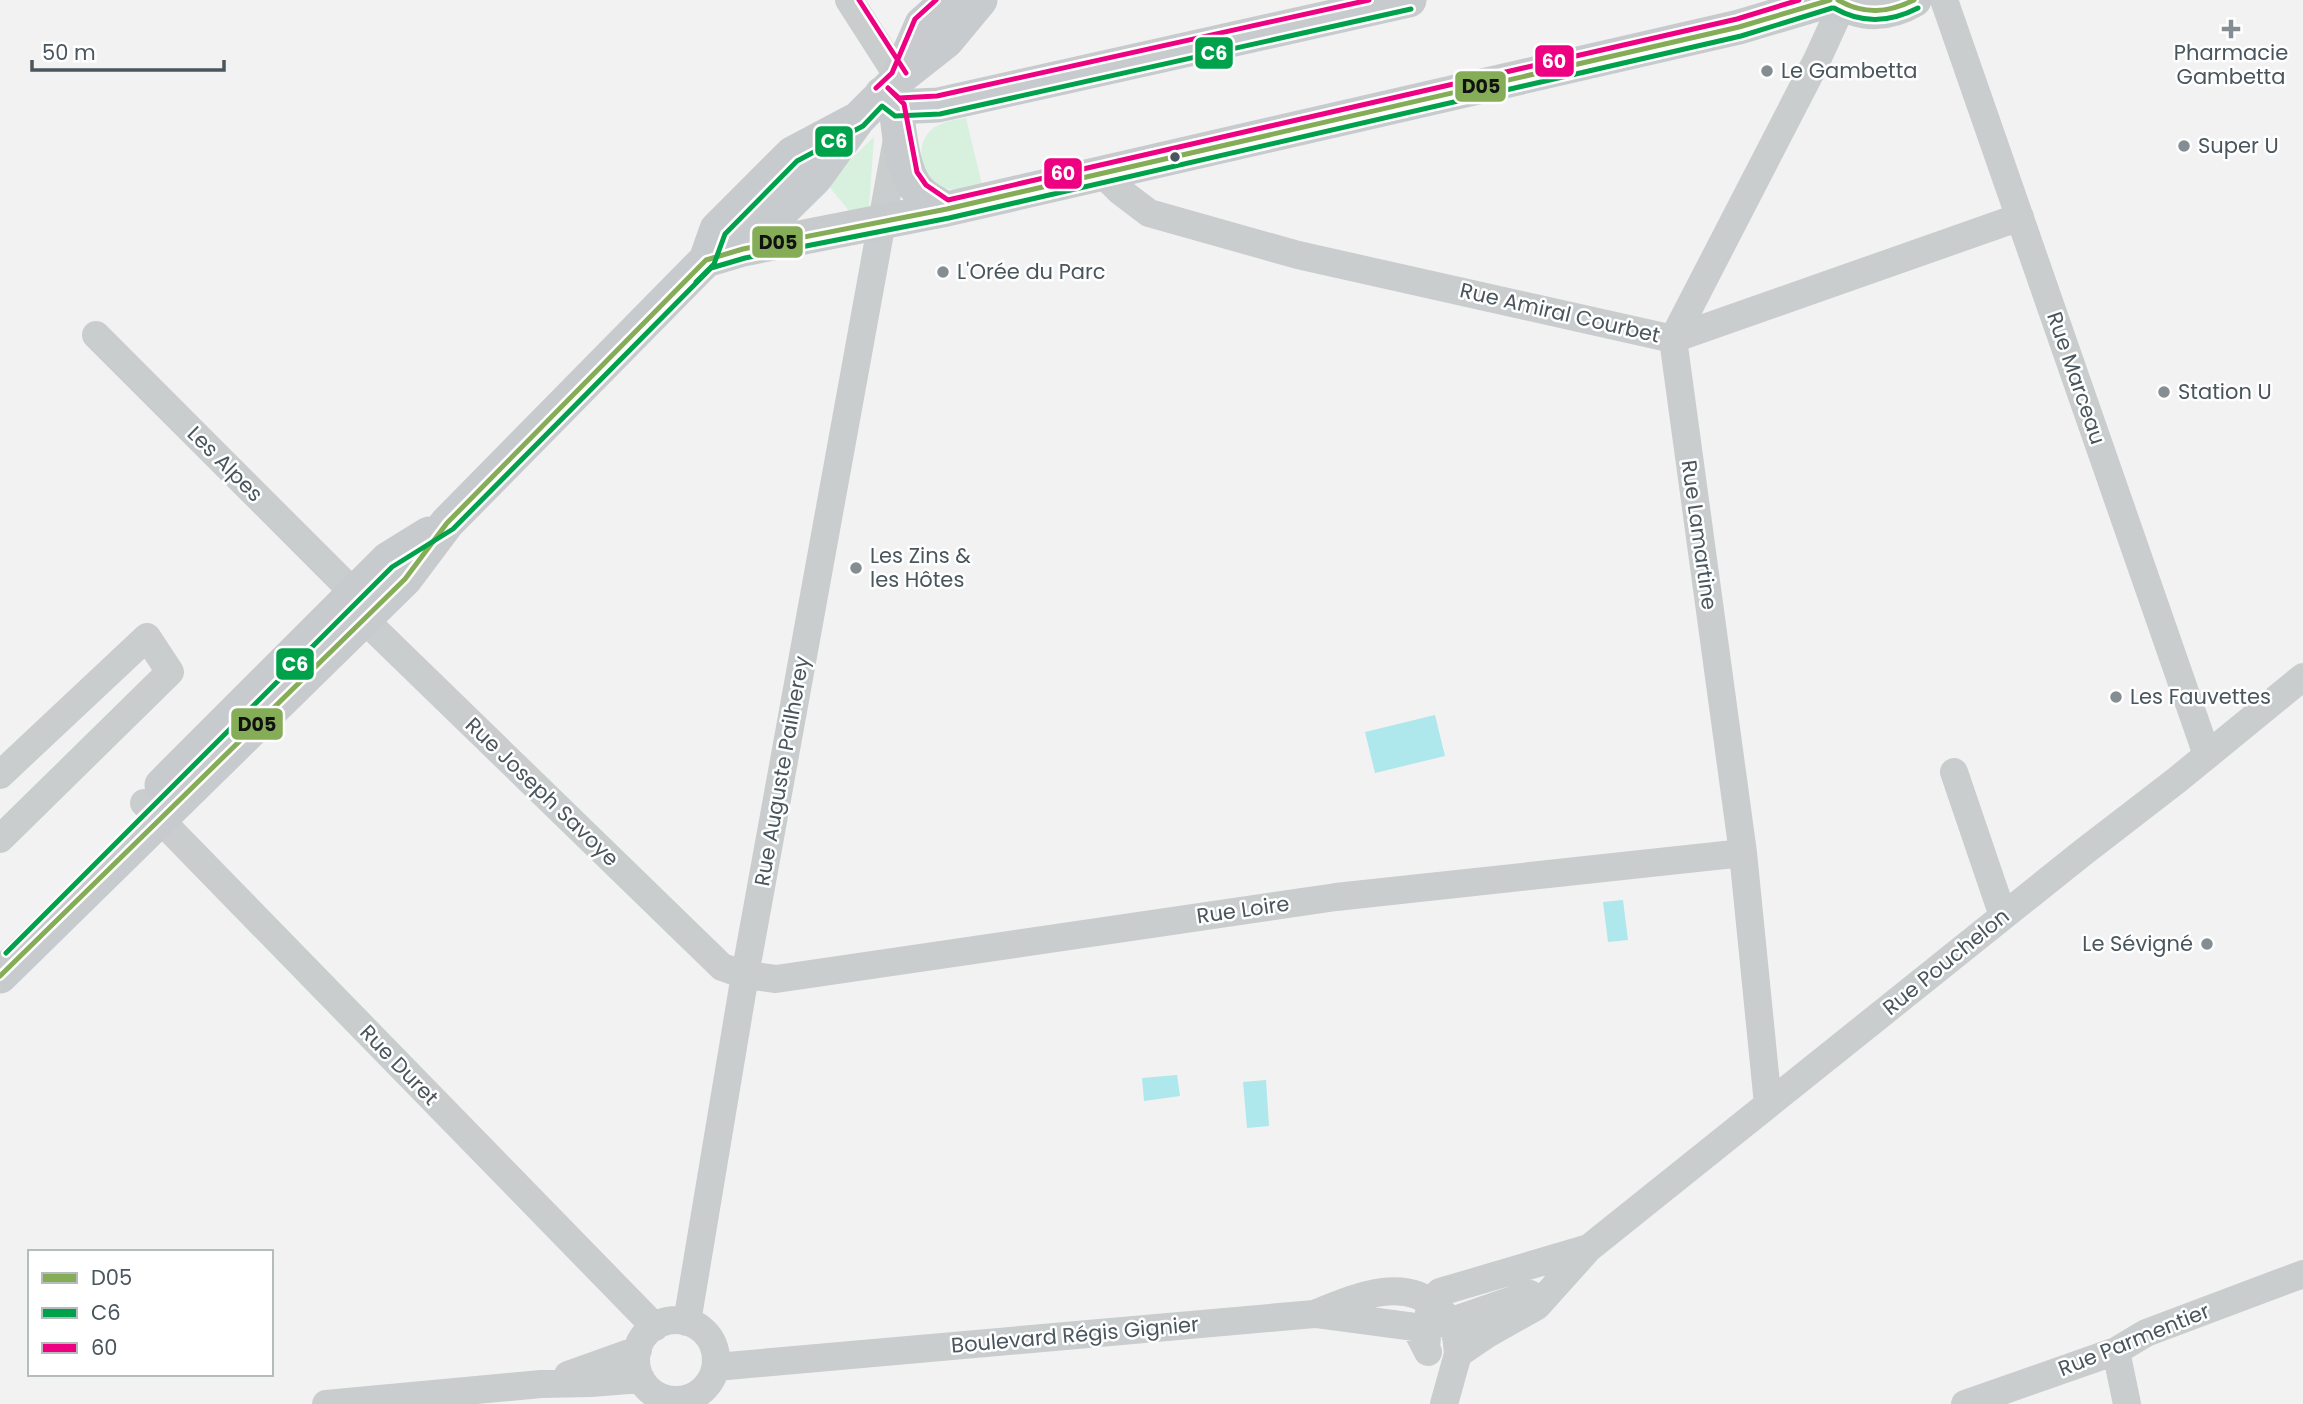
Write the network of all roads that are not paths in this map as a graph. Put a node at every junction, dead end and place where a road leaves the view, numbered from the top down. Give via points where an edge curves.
1 (849, 0) edge
2 (949, 0) edge
3 (980, 0) edge
4 (1409, 0) edge
5 (1914, 0) edge
6 (1944, 0) edge
7 (1837, 1) edge
8 (894, 102) junction
9 (858, 119) junction
10 (1102, 173) junction
11 (947, 209) junction
12 (2020, 216) junction
13 (883, 222) junction
14 (743, 249) junction
15 (706, 260) junction
16 (96, 335) dead end
17 (1673, 339) junction
18 (359, 606) junction
19 (2303, 677) edge
20 (2207, 755) junction
21 (1954, 772) dead end
22 (0, 775) edge
23 (152, 811) junction
24 (0, 839) edge
25 (1743, 853) junction
26 (2003, 916) junction
27 (0, 947) edge
28 (745, 975) junction
29 (0, 976) edge
30 (1768, 1104) junction
31 (1589, 1248) junction
32 (2303, 1274) edge
33 (1556, 1285) junction
34 (687, 1322) junction
35 (1430, 1325) junction
36 (655, 1327) junction
37 (638, 1350) junction
38 (2116, 1351) junction
39 (1458, 1354) junction
40 (716, 1367) junction
41 (591, 1383) junction
42 (541, 1384) junction
43 (662, 1397) edge
44 (326, 1404) edge
45 (611, 1404) edge
46 (1442, 1404) edge
47 (1965, 1404) edge
48 (2127, 1404) edge

1 - 8 street
2 - 8 main road via 922,24
3 - 8 main road
4 - 8 main road via 938,105
5 - 7 main road via 1881,12 1861,11
6 - 12 street, Rue Marceau
7 - 10 main road
7 - 17 street via 1817,60
8 - 9 main road
8 - 11 main road via 909,175 919,191
8 - 13 street, Rue Auguste Pailherey
9 - 14 main road via 815,178
9 - 15 main road via 792,154 717,229
10 - 11 main road
10 - 17 street, Rue Amiral Courbet via 1149,213 1298,254
11 - 13 main road
12 - 17 street, Rue Amiral Courbet
12 - 20 street, Rue Marceau
13 - 14 main road
13 - 28 street, Rue Auguste Pailherey
14 - 15 main road
15 - 18 main road via 447,523 387,560
16 - 18 street, Les Alpes
17 - 25 street, Rue Lamartine
18 - 23 main road
18 - 28 street, Rue Joseph Savoye via 722,967
19 - 20 street, Rue Pouchelon
20 - 26 street, Rue Pouchelon
21 - 26 street
22 - 24 street via 147,637 170,672
23 - 27 main road
23 - 29 main road
23 - 36 street, Rue Duret
25 - 28 street, Rue Loire via 1336,897 776,979
25 - 30 street, Rue Lamartine
26 - 30 street, Rue Pouchelon
28 - 34 street, Rue Auguste Pailherey
30 - 31 street, Rue Pouchelon
31 - 33 street
31 - 35 street via 1440,1292
32 - 38 street, Rue Parmentier via 2146,1333
33 - 35 street
33 - 39 street via 1537,1306
34 - 36 street via 676,1320
34 - 40 street via 706,1334
35 - 39 street
35 - 40 street, Boulevard Régis Gignier via 1400,1290 1362,1295 1314,1314
35 - 46 street
36 - 37 street
37 - 42 street
37 - 43 street via 638,1370
38 - 47 street, Rue Parmentier
38 - 48 street
39 - 46 street
40 - 43 street via 703,1390 692,1397
41 - 42 street
41 - 43 street
41 - 45 street
42 - 44 street

